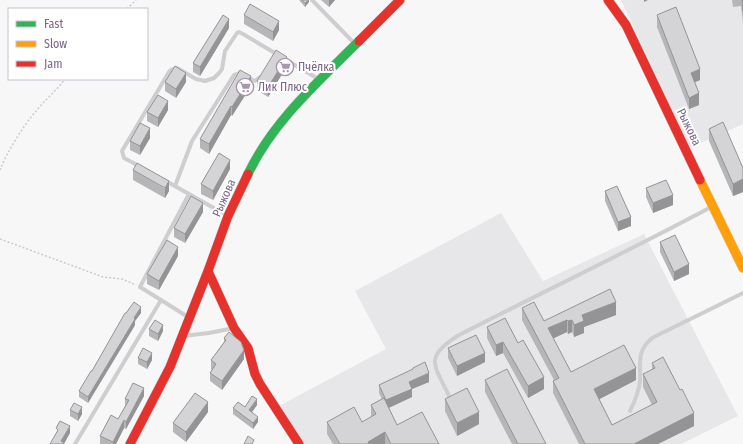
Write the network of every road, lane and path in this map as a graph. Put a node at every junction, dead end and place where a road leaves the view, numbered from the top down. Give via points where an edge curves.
1 (136, 0) edge
2 (312, 0) edge
3 (400, 0) edge
4 (608, 0) edge
5 (128, 8) edge
6 (355, 44) junction
7 (275, 53) junction
8 (271, 60) edge
9 (263, 73) edge
10 (64, 80) edge
11 (320, 80) junction
12 (0, 170) edge
13 (148, 171) edge
14 (162, 179) edge
15 (175, 186) junction
16 (189, 194) junction
17 (714, 206) junction
18 (228, 216) junction
19 (0, 239) edge
20 (743, 268) edge
21 (208, 271) junction
22 (140, 287) junction
23 (743, 294) edge
24 (161, 300) junction
25 (189, 318) junction
26 (234, 328) junction
27 (183, 336) junction
28 (450, 398) edge
29 (630, 410) dead end
30 (75, 444) edge
31 (130, 444) edge
32 (300, 444) edge

1 - 5 path
2 - 6 lane
3 - 6 street, Рыжова
4 - 17 street, Рыжова via 626,24
6 - 11 street, Рыжова
7 - 8 lane
7 - 11 lane
7 - 13 lane via 239,32 225,50 222,68 214,78 206,81 192,78 179,69 171,70 122,151 124,158
9 - 15 lane via 256,81 239,73 234,75 192,141
10 - 12 path via 35,112 8,152
11 - 18 street, Рыжова via 262,147
14 - 15 lane
15 - 16 lane
16 - 18 lane
16 - 22 lane
17 - 20 street, Рыжова
17 - 28 lane via 449,341 440,349 434,363
18 - 21 street, Рыжова
19 - 22 path via 103,277 122,279
21 - 25 street, Рыжова
21 - 26 street
22 - 24 lane
23 - 29 lane via 652,338 647,343 640,354 640,382
24 - 25 lane
24 - 30 lane
25 - 27 street, Рыжова
26 - 27 lane
26 - 32 street via 248,348 260,384
27 - 31 street, Рыжова

